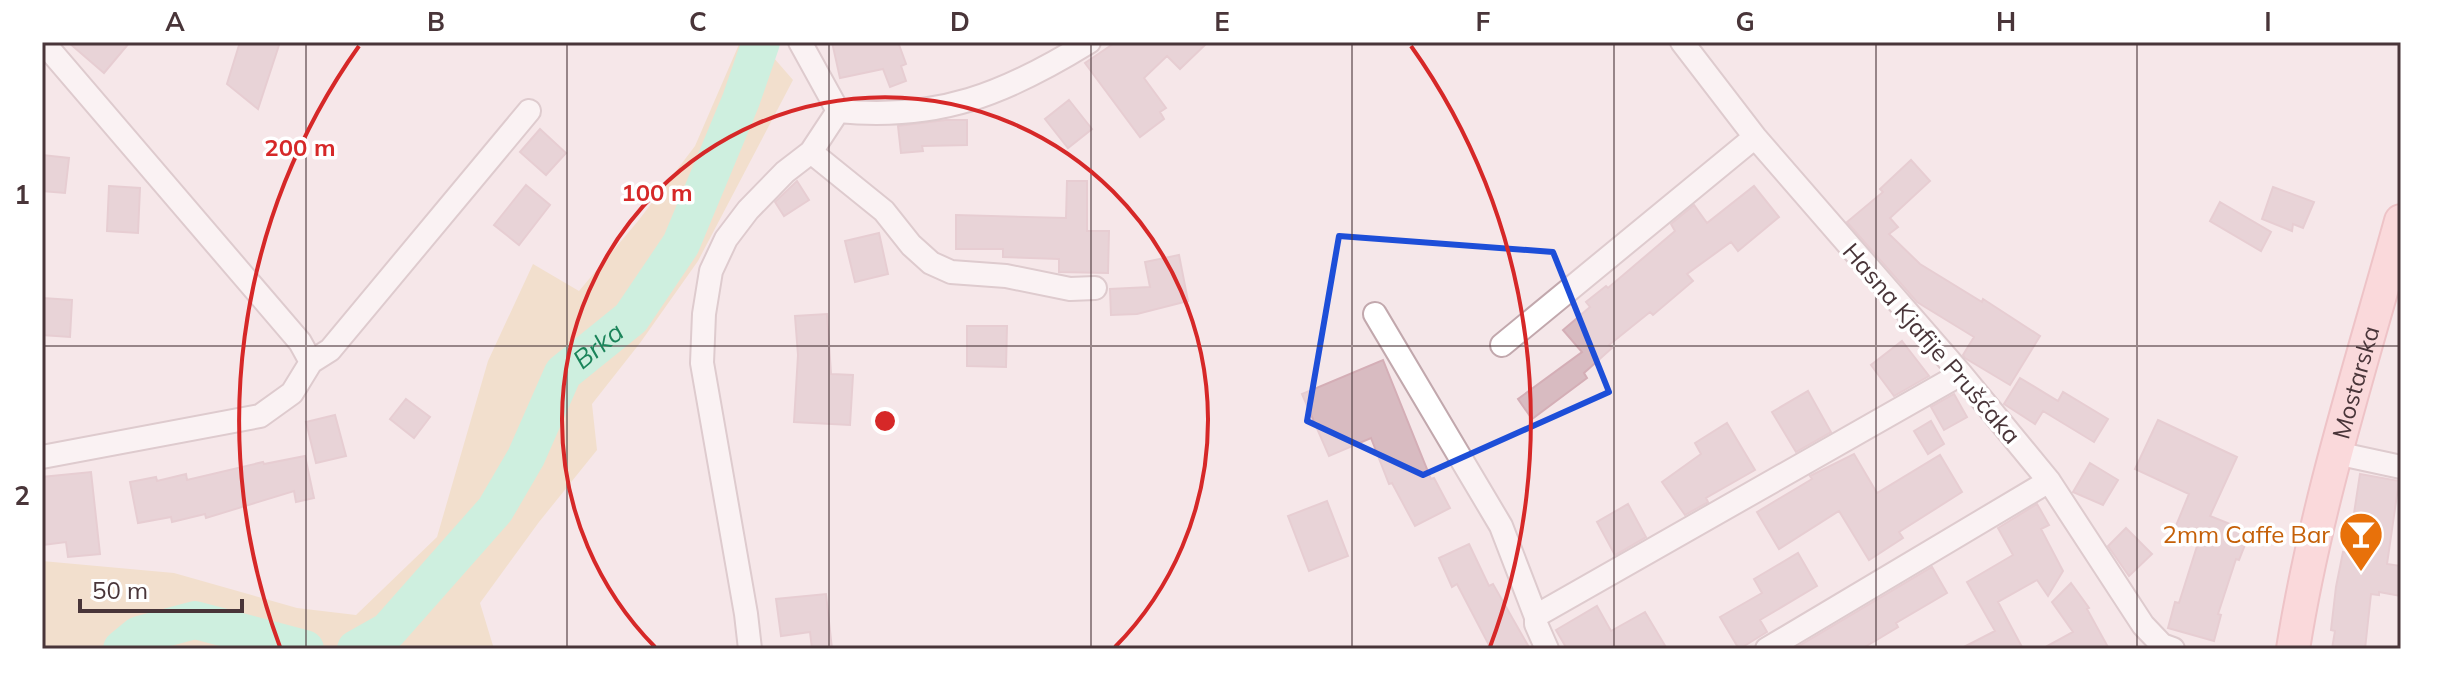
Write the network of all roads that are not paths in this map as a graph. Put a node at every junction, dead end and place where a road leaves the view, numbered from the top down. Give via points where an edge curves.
1 (43, 42) edge
2 (800, 42) edge
3 (1089, 42) edge
4 (1682, 42) edge
5 (529, 111) dead end
6 (838, 111) junction
7 (1755, 137) junction
8 (811, 152) junction
9 (2401, 221) edge
10 (1095, 288) dead end
11 (1375, 314) dead end
12 (1502, 345) dead end
13 (311, 362) junction
14 (1961, 374) junction
15 (2336, 453) junction
16 (42, 457) edge
17 (2401, 467) edge
18 (2049, 481) junction
19 (1536, 617) junction
20 (750, 649) edge
21 (1547, 649) edge
22 (1767, 649) edge
23 (2173, 649) edge
24 (2293, 649) edge

1 - 13 street via 300,342
2 - 6 street
3 - 6 street via 984,97 916,113
4 - 7 street, Hasna Kjafije Prušćaka
5 - 13 street via 330,350
6 - 8 street
7 - 12 street
7 - 14 street, Hasna Kjafije Prušćaka
8 - 10 street via 884,211 931,263 951,272
8 - 20 street via 785,172 726,239 711,271 704,314 702,363
9 - 15 main road, Mostarska
11 - 19 street via 1501,526
13 - 16 street via 292,393 260,416
14 - 18 street, Hasna Kjafije Prušćaka
14 - 19 street
15 - 17 street, Mostarska
15 - 24 main road, Mostarska
18 - 22 street
18 - 23 street, Hasna Kjafije Prušćaka via 2143,625
19 - 21 street

